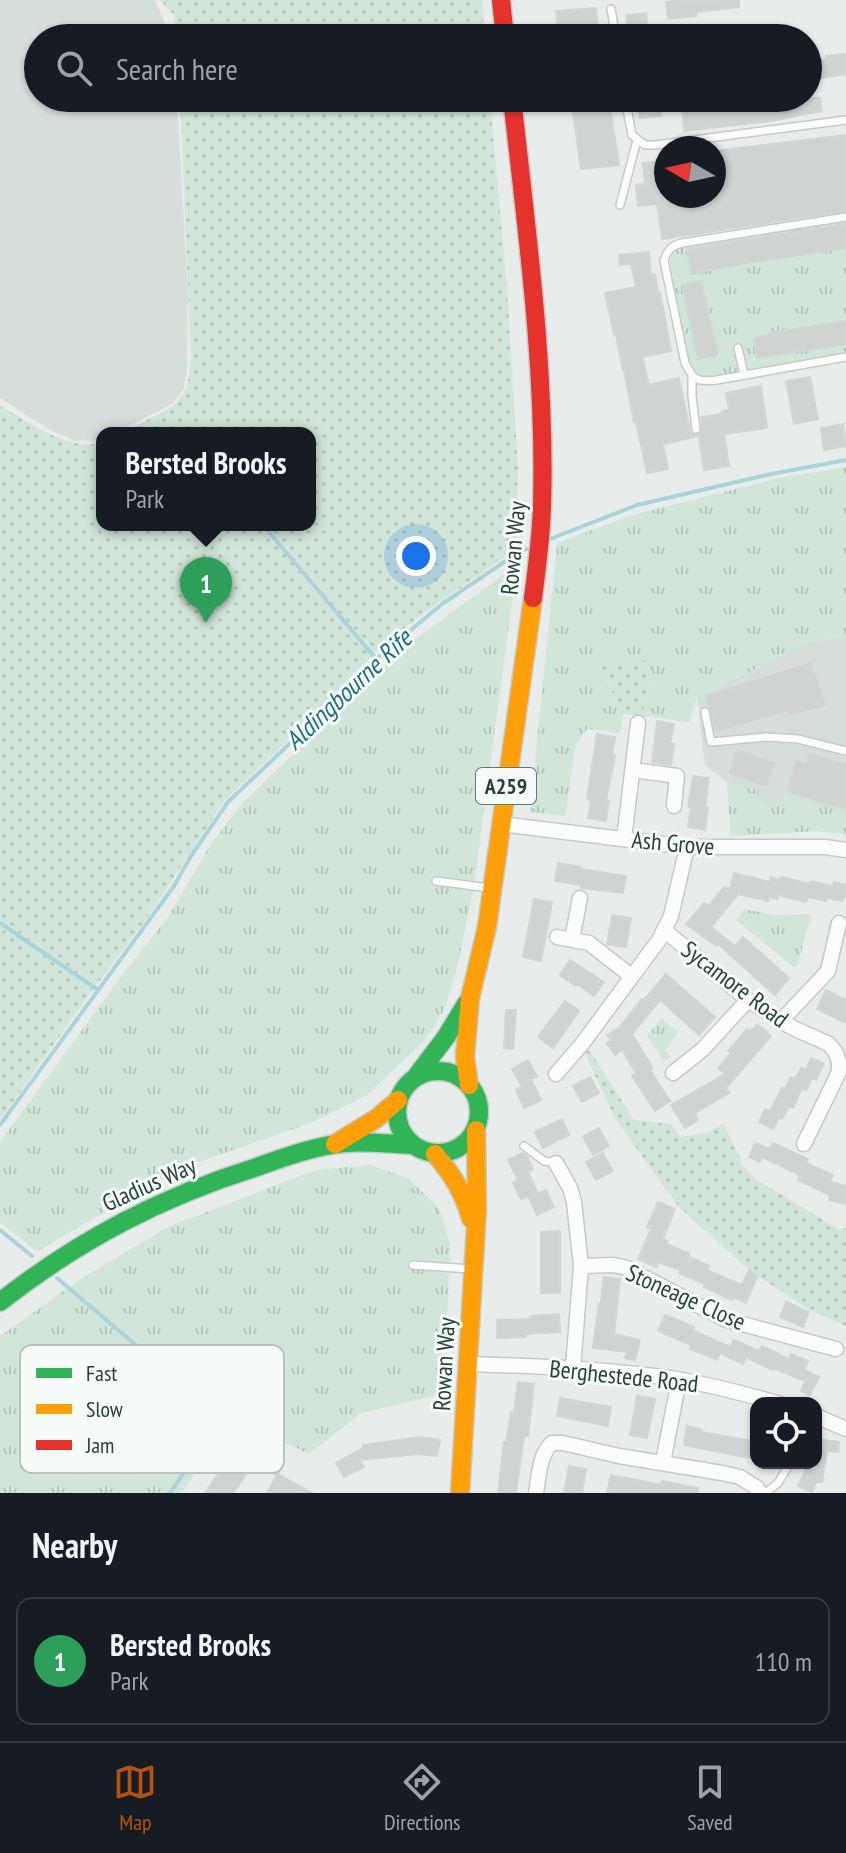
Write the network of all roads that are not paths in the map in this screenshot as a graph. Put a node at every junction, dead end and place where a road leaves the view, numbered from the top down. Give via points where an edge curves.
1 (611, 9) dead end
2 (614, 24) edge
3 (514, 112) edge
4 (628, 112) edge
5 (846, 120) edge
6 (637, 140) junction
7 (620, 205) dead end
8 (846, 217) edge
9 (738, 348) dead end
10 (846, 357) edge
11 (744, 375) junction
12 (692, 377) junction
13 (696, 429) dead end
14 (705, 712) dead end
15 (638, 723) dead end
16 (846, 751) edge
17 (633, 770) junction
18 (674, 806) dead end
19 (501, 824) junction
20 (624, 839) junction
21 (687, 847) junction
22 (846, 850) edge
23 (436, 881) dead end
24 (492, 888) junction
25 (580, 898) dead end
26 (839, 923) dead end
27 (664, 930) junction
28 (631, 976) junction
29 (470, 998) junction
30 (748, 1000) junction
31 (781, 1021) junction
32 (673, 1073) dead end
33 (843, 1073) edge
34 (556, 1074) dead end
35 (415, 1078) junction
36 (469, 1085) junction
37 (398, 1100) junction
38 (476, 1130) junction
39 (335, 1144) junction
40 (804, 1144) dead end
41 (412, 1145) junction
42 (524, 1146) dead end
43 (435, 1154) junction
44 (556, 1163) joint
45 (475, 1238) junction
46 (413, 1265) dead end
47 (581, 1266) junction
48 (473, 1270) junction
49 (0, 1302) edge
50 (836, 1349) dead end
51 (468, 1364) junction
52 (573, 1368) junction
53 (679, 1380) junction
54 (755, 1397) edge
55 (822, 1419) edge
56 (846, 1429) edge
57 (663, 1462) junction
58 (786, 1469) edge
59 (460, 1493) edge
60 (536, 1493) edge
61 (763, 1493) edge

1 - 2 lane
3 - 19 main road, Rowan Way / A259 via 536,314 542,463 536,573
4 - 6 lane
5 - 6 lane via 656,145
6 - 7 lane
8 - 12 lane via 672,246 664,261
9 - 11 lane
10 - 11 lane
11 - 12 lane via 705,381
12 - 13 lane
14 - 16 lane via 711,742 798,739
15 - 17 street
17 - 18 street via 677,776
17 - 20 street
19 - 20 street, Ash Grove
19 - 24 main road, Rowan Way / A259
20 - 21 street, Ash Grove
21 - 22 street, Ash Grove
21 - 27 street, Sycamore Road
23 - 24 lane
24 - 29 main road, Rowan Way / A259
25 - 28 street via 564,938 589,943
26 - 31 street via 828,971
27 - 28 street
27 - 30 street, Sycamore Road
28 - 34 street
29 - 35 main road, Rowan Way / A259
29 - 36 main road, Rowan Way / A259 via 465,1057
30 - 31 street, Sycamore Road
30 - 32 street
31 - 33 street, Sycamore Road via 829,1044
33 - 40 street, Sycamore Road
35 - 36 main road via 426,1072 450,1072
35 - 37 main road
36 - 38 main road via 479,1106
37 - 39 main road, Gladius Way
37 - 41 main road via 398,1125
38 - 43 main road via 459,1148
38 - 45 main road, Rowan Way
39 - 41 main road, Gladius Way
39 - 49 main road, Gladius Way via 157,1203 60,1257
41 - 43 main road
42 - 44 lane
43 - 45 main road, Rowan Way via 466,1198
44 - 47 street via 574,1202
45 - 48 main road, Rowan Way
46 - 48 lane
47 - 50 street, Stoneage Close via 627,1268 724,1319
47 - 52 street
48 - 51 main road, Rowan Way
51 - 52 street, Berghestede Road
51 - 59 main road, Rowan Way
52 - 53 street, Berghestede Road
53 - 54 street, Berghestede Road
53 - 57 street
55 - 56 street
57 - 60 street via 552,1443
57 - 61 street via 740,1477
58 - 61 lane

